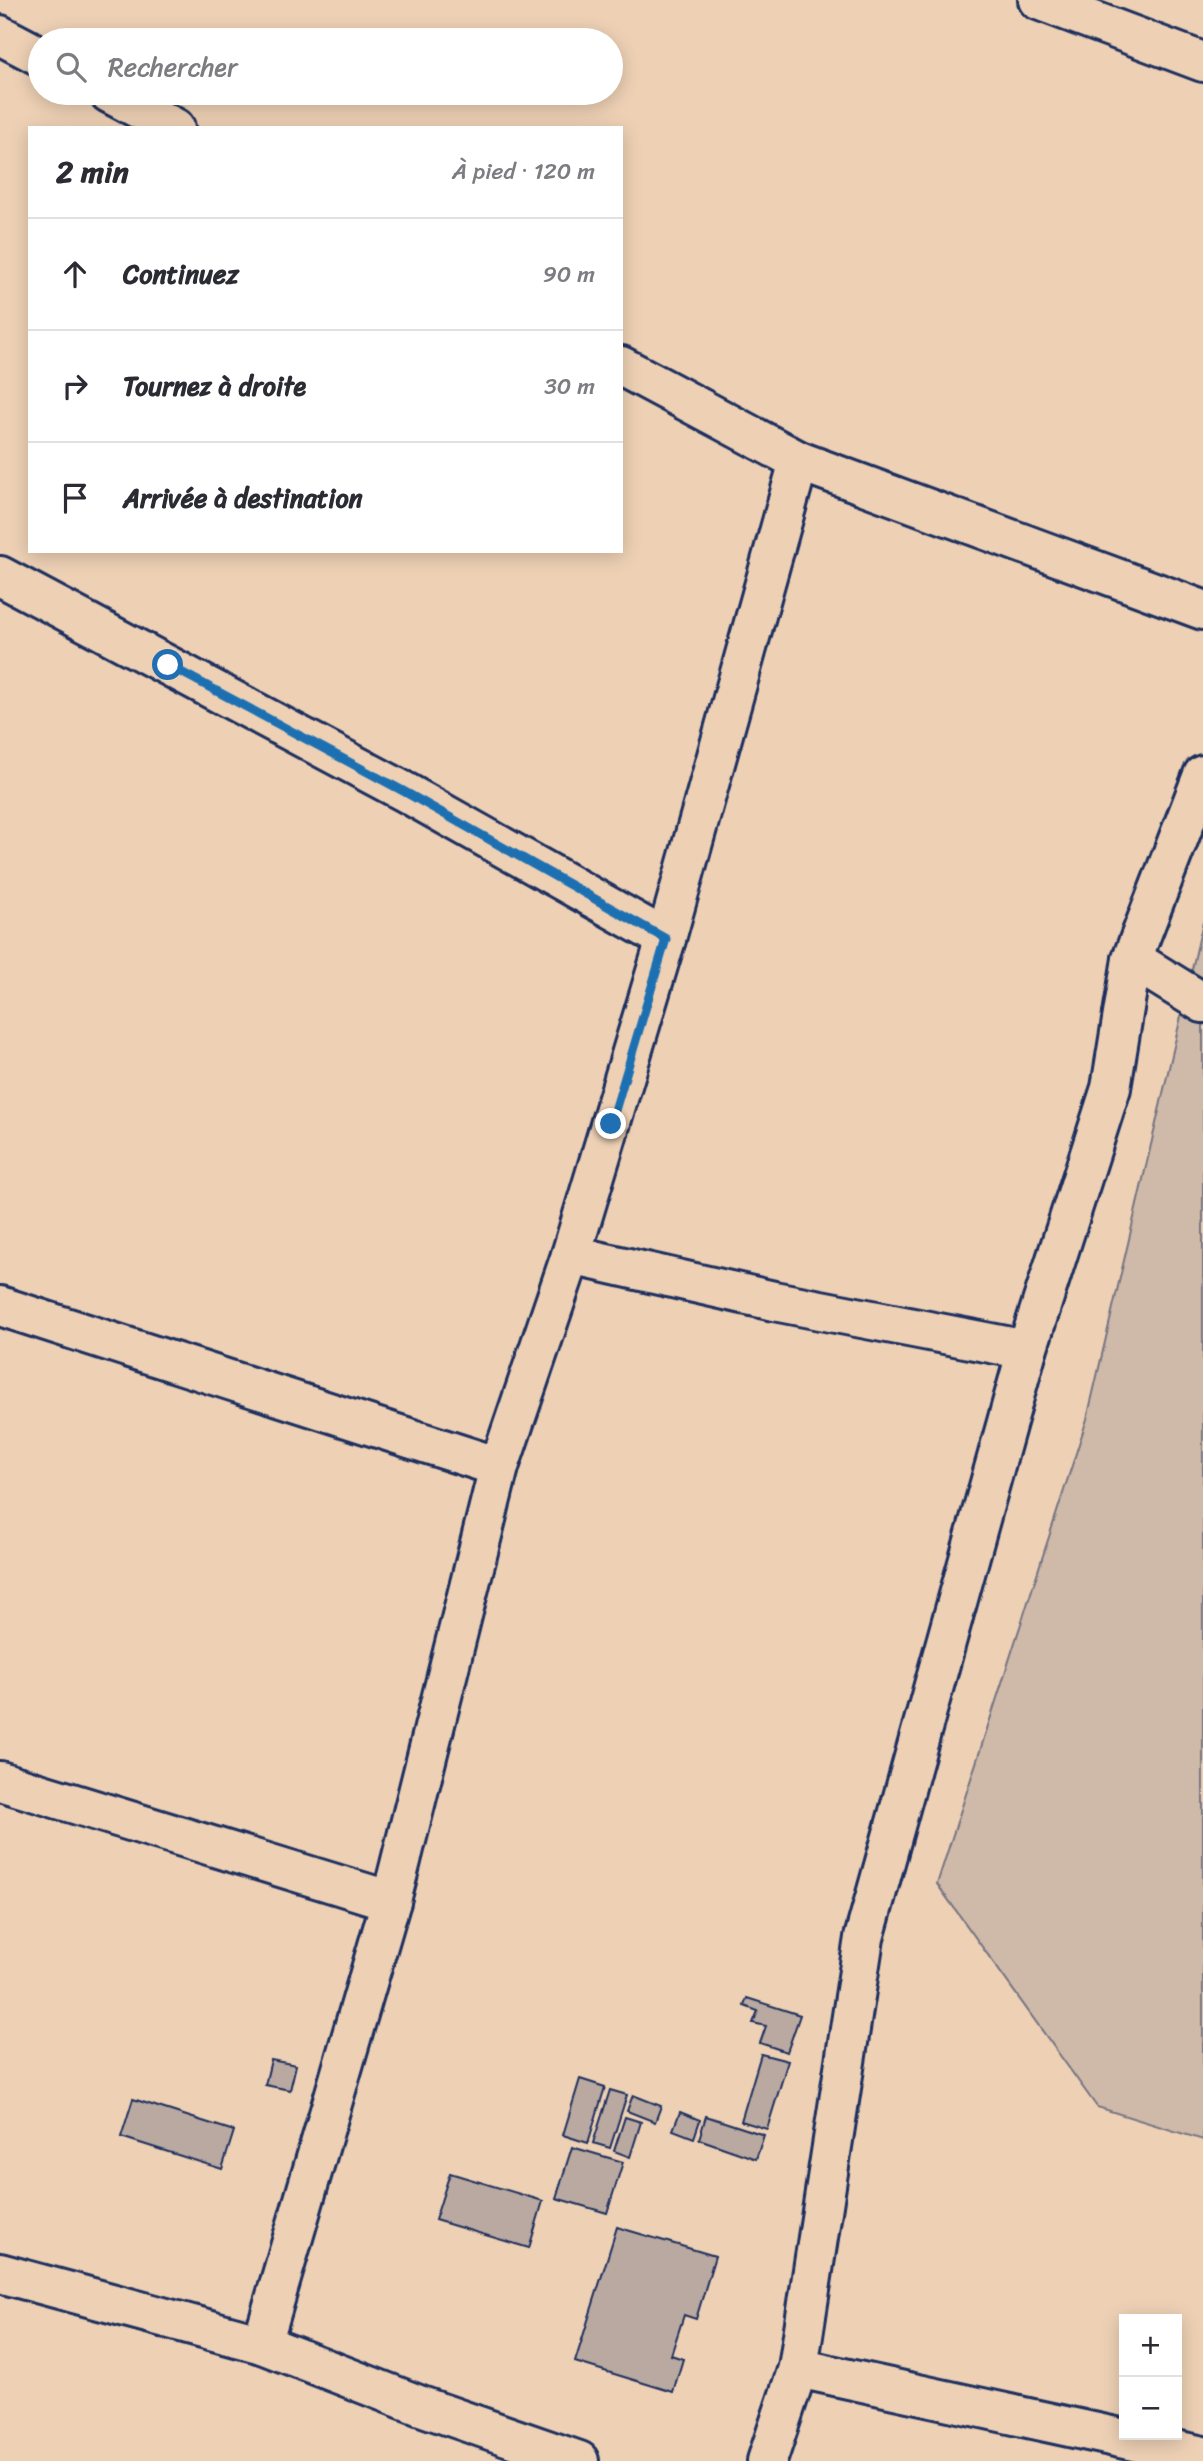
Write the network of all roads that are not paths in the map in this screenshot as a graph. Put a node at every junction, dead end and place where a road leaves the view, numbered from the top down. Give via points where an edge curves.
1 (1038, 0) edge
2 (0, 35) edge
3 (28, 50) edge
4 (1203, 62) edge
5 (132, 105) edge
6 (171, 126) edge
7 (623, 367) edge
8 (799, 461) junction
9 (0, 576) edge
10 (1203, 610) edge
11 (1203, 775) edge
12 (666, 939) junction
13 (1132, 959) junction
14 (1203, 1003) edge
15 (571, 1255) junction
16 (0, 1306) edge
17 (1027, 1350) junction
18 (499, 1467) junction
19 (0, 1781) edge
20 (391, 1901) junction
21 (0, 2273) edge
22 (262, 2344) junction
23 (798, 2368) junction
24 (1203, 2456) edge
25 (579, 2461) edge
26 (767, 2461) edge

1 - 4 street
2 - 3 street
5 - 6 street
7 - 8 street
8 - 10 street
8 - 12 street
9 - 12 street via 405,792
11 - 13 street
12 - 15 street
13 - 14 street
13 - 17 street via 1111,1088
15 - 17 street via 774,1301
15 - 18 street
16 - 18 street
17 - 23 street via 864,1938
18 - 20 street
19 - 20 street
20 - 22 street
21 - 22 street
22 - 25 street
23 - 24 street
23 - 26 street

